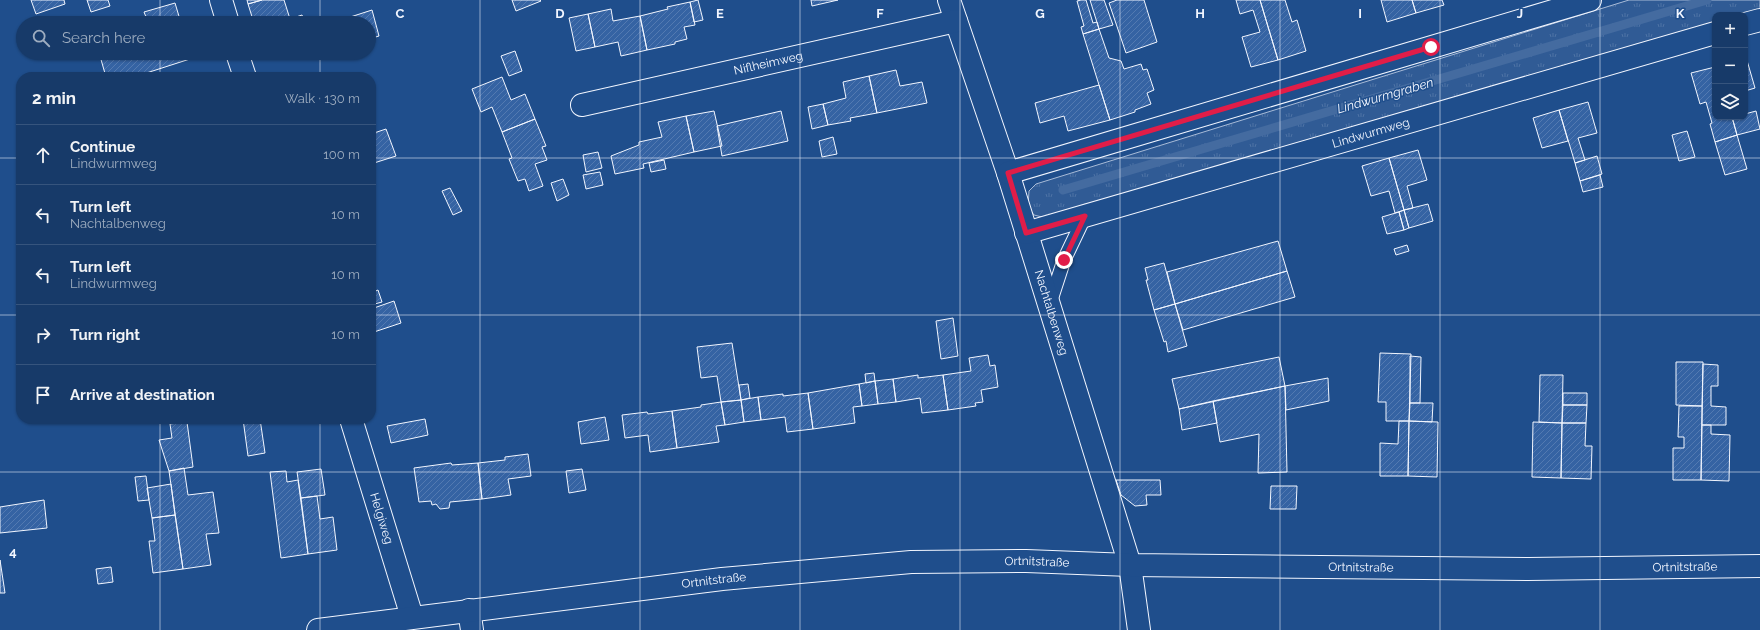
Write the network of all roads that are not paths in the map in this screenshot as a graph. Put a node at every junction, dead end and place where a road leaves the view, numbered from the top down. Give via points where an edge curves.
1 (221, 0) edge
2 (949, 0) edge
3 (1590, 0) edge
4 (226, 16) edge
5 (1760, 20) edge
6 (956, 21) junction
7 (1748, 23) edge
8 (1712, 34) edge
9 (239, 60) edge
10 (243, 72) edge
11 (582, 105) dead end
12 (1008, 173) junction
13 (1085, 216) junction
14 (1026, 233) junction
15 (1049, 307) junction
16 (353, 424) edge
17 (1130, 565) junction
18 (1760, 566) edge
19 (412, 617) junction
20 (471, 620) edge
21 (318, 630) edge
22 (1139, 630) edge

1 - 4 street
2 - 6 street, Nachtalbenweg
3 - 12 street
5 - 7 street
6 - 11 street, Niflheimweg
6 - 12 street, Nachtalbenweg
8 - 13 street, Lindwurmweg
9 - 10 street
12 - 14 street, Nachtalbenweg
13 - 14 street, Lindwurmweg
13 - 15 lane via 1064,260
14 - 15 street, Nachtalbenweg
15 - 17 street, Nachtalbenweg
16 - 19 street, Helgiweg
17 - 18 street, Ortnitstraße via 1528,569
17 - 20 street, Ortnitstraße via 1026,561 911,562 722,579
17 - 22 street, Nachtalbenweg
19 - 20 street, Ortnitstraße
19 - 21 street, Ortnitstraße

